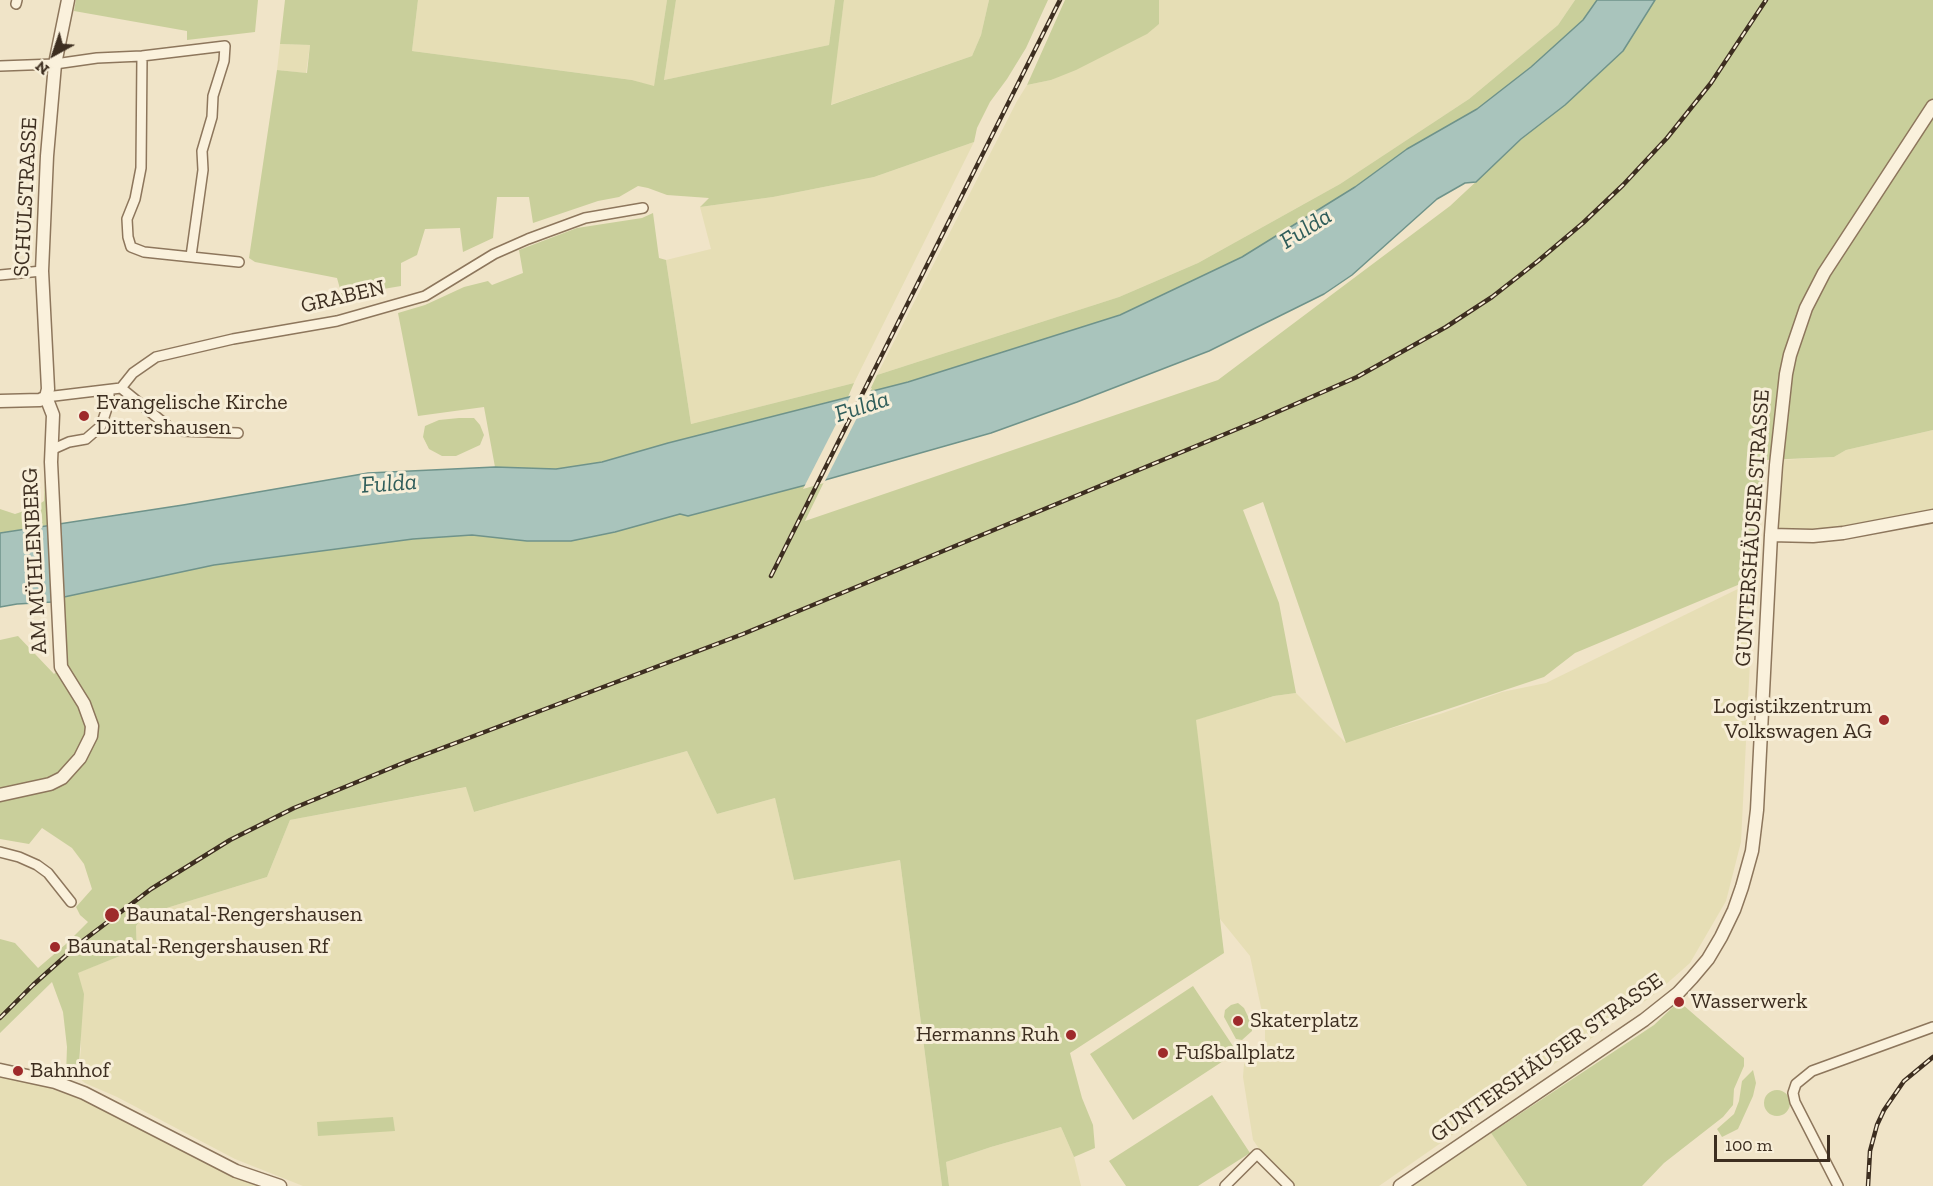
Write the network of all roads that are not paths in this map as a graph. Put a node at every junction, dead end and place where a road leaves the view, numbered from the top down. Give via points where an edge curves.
1 (68, 0) edge
2 (142, 56) junction
3 (56, 64) junction
4 (0, 66) edge
5 (1933, 106) edge
6 (643, 208) dead end
7 (191, 256) junction
8 (239, 262) dead end
9 (42, 271) junction
10 (0, 275) edge
11 (121, 388) junction
12 (109, 390) junction
13 (46, 397) junction
14 (0, 401) edge
15 (238, 433) dead end
16 (51, 450) junction
17 (1933, 516) edge
18 (1771, 535) junction
19 (0, 795) edge
20 (0, 852) edge
21 (71, 902) dead end
22 (1933, 1027) edge
23 (0, 1070) edge
24 (280, 1186) edge
25 (1225, 1186) edge
26 (1289, 1186) edge
27 (1400, 1186) edge
28 (1838, 1186) edge

1 - 3 street, SCHULSTRASSE
2 - 3 street
2 - 7 street via 141,168 127,219 128,237 136,250
2 - 7 street via 225,46 202,151
3 - 4 street
3 - 9 street, SCHULSTRASSE via 46,156
5 - 18 street, GUNTERSHÄUSER STRASSE via 1824,273 1806,308 1785,374
6 - 11 street, GRABEN via 585,218 528,239 494,254 425,296 395,306 156,357 133,373
7 - 8 street
9 - 10 street
9 - 13 street, SCHULSTRASSE
11 - 12 street
11 - 15 street via 170,428
12 - 13 street
12 - 16 street via 101,426 87,439
13 - 14 street
13 - 16 street, AM MÜHLENBERG via 54,415
16 - 19 street, AM MÜHLENBERG via 61,667 84,704 92,726 83,752 62,778
17 - 18 street via 1843,533
18 - 27 street, GUNTERSHÄUSER STRASSE via 1752,851 1734,910 1721,937 1692,978 1644,1020
20 - 21 street via 37,865
22 - 28 street via 1812,1071 1796,1084 1795,1102
23 - 24 street via 84,1093 236,1171
25 - 26 street via 1257,1155

